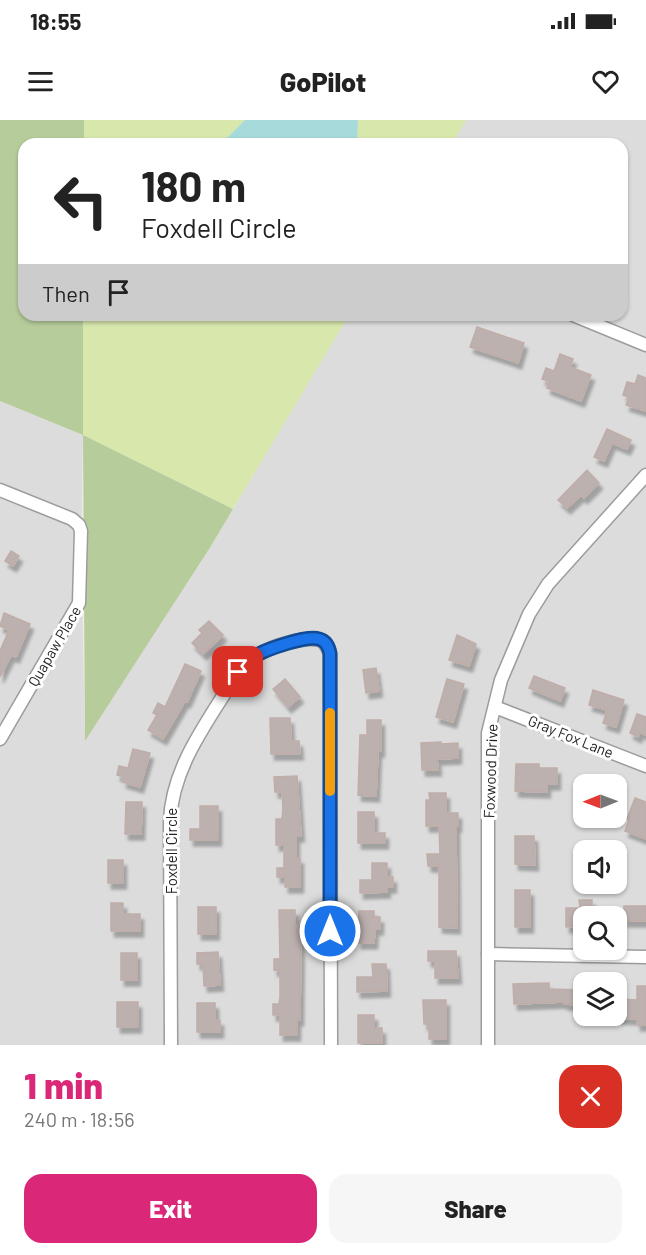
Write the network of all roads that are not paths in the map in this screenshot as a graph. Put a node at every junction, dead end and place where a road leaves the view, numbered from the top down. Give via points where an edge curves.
1 (588, 321) edge
2 (646, 345) edge
3 (646, 475) edge
4 (0, 490) edge
5 (495, 707) junction
6 (0, 739) edge
7 (646, 766) edge
8 (488, 954) junction
9 (646, 957) edge
10 (171, 1045) edge
11 (331, 1045) edge
12 (488, 1045) edge

1 - 2 street
3 - 5 street, Foxwood Drive via 536,601 501,680
4 - 6 street, Quapaw Place via 76,521 81,531 79,603
5 - 7 street, Gray Fox Lane
5 - 8 street, Foxwood Drive via 488,733
8 - 9 street
8 - 12 street, Foxwood Drive
10 - 11 street, Foxdell Circle via 170,821 177,780 185,760 246,663 263,652 314,638 324,642 330,654

